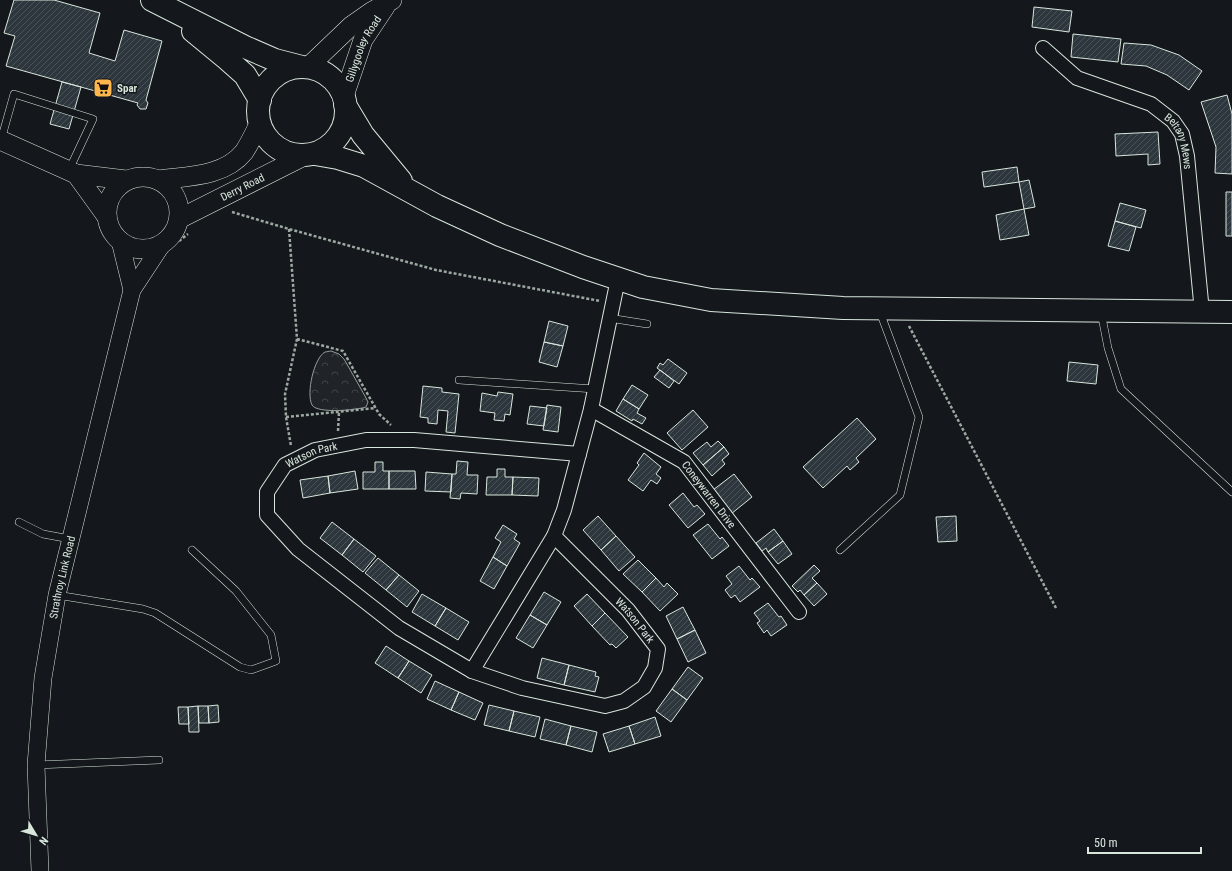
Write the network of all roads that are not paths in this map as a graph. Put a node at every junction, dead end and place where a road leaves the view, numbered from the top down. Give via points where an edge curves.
1 (157, 2) edge
2 (389, 2) edge
3 (1043, 48) dead end
4 (305, 67) junction
5 (260, 100) junction
6 (345, 100) junction
7 (260, 122) junction
8 (1, 140) edge
9 (310, 154) junction
10 (73, 172) junction
11 (126, 180) junction
12 (158, 180) junction
13 (410, 190) junction
14 (107, 217) junction
15 (179, 219) junction
16 (120, 241) junction
17 (163, 242) junction
18 (618, 278) junction
19 (132, 290) junction
20 (878, 308) junction
21 (1101, 310) junction
22 (1202, 312) junction
23 (1232, 312) edge
24 (609, 318) junction
25 (647, 324) dead end
26 (459, 380) dead end
27 (595, 389) junction
28 (591, 409) junction
29 (579, 454) junction
30 (1232, 492) edge
31 (19, 522) dead end
32 (554, 536) junction
33 (71, 539) junction
34 (192, 550) dead end
35 (840, 550) dead end
36 (57, 595) junction
37 (799, 612) dead end
38 (472, 670) junction
39 (159, 760) dead end
40 (36, 765) junction
41 (40, 871) edge

1 - 4 highway via 245,47 275,60
1 - 5 highway via 245,75
2 - 4 main road, Gillygooley Road via 351,26
2 - 6 main road, Gillygooley Road via 363,40
3 - 22 street, Beltany Mews via 1077,78 1151,104 1173,121 1182,134
4 - 5 highway via 279,74 269,82
4 - 6 highway via 326,74 337,84
5 - 7 highway
6 - 9 highway via 344,125 337,138 327,148
6 - 13 highway via 363,135
7 - 9 highway via 265,135 275,146 287,152
7 - 12 main road via 244,152 232,163 209,173
8 - 10 main road
8 - 10 lane via 14,94 93,119
9 - 13 highway via 338,158 364,166
9 - 15 main road, Derry Road
10 - 11 main road
10 - 14 main road
11 - 12 main road via 136,177
11 - 14 main road via 111,195
12 - 15 main road via 174,194 179,208
13 - 18 highway via 437,206 500,235
14 - 16 main road via 109,227
15 - 17 main road via 169,238
16 - 17 main road via 143,249
16 - 19 street, Strathroy Link Road
17 - 19 street, Strathroy Link Road
18 - 20 highway via 643,287 711,300
18 - 24 street
19 - 33 street, Strathroy Link Road
20 - 21 highway
20 - 35 lane via 919,417 900,495
21 - 22 highway
21 - 30 lane via 1108,348 1121,389
22 - 23 highway
24 - 25 lane
24 - 27 street
26 - 27 lane
27 - 28 street
28 - 29 street
28 - 37 street, Coneywarren Drive via 684,462
29 - 32 street
29 - 38 street, Watson Park via 414,440 366,440 315,450 285,465 267,492 267,515 298,549 399,628
31 - 33 lane via 43,534
32 - 38 street
32 - 38 street, Watson Park via 628,610 658,649 655,668 644,687 624,701 605,706 522,688
33 - 36 street, Strathroy Link Road
34 - 36 lane via 236,591 271,634 276,660 251,670 240,667 155,613
36 - 40 street, Strathroy Link Road via 43,678
39 - 40 lane
40 - 41 street, Strathroy Link Road

